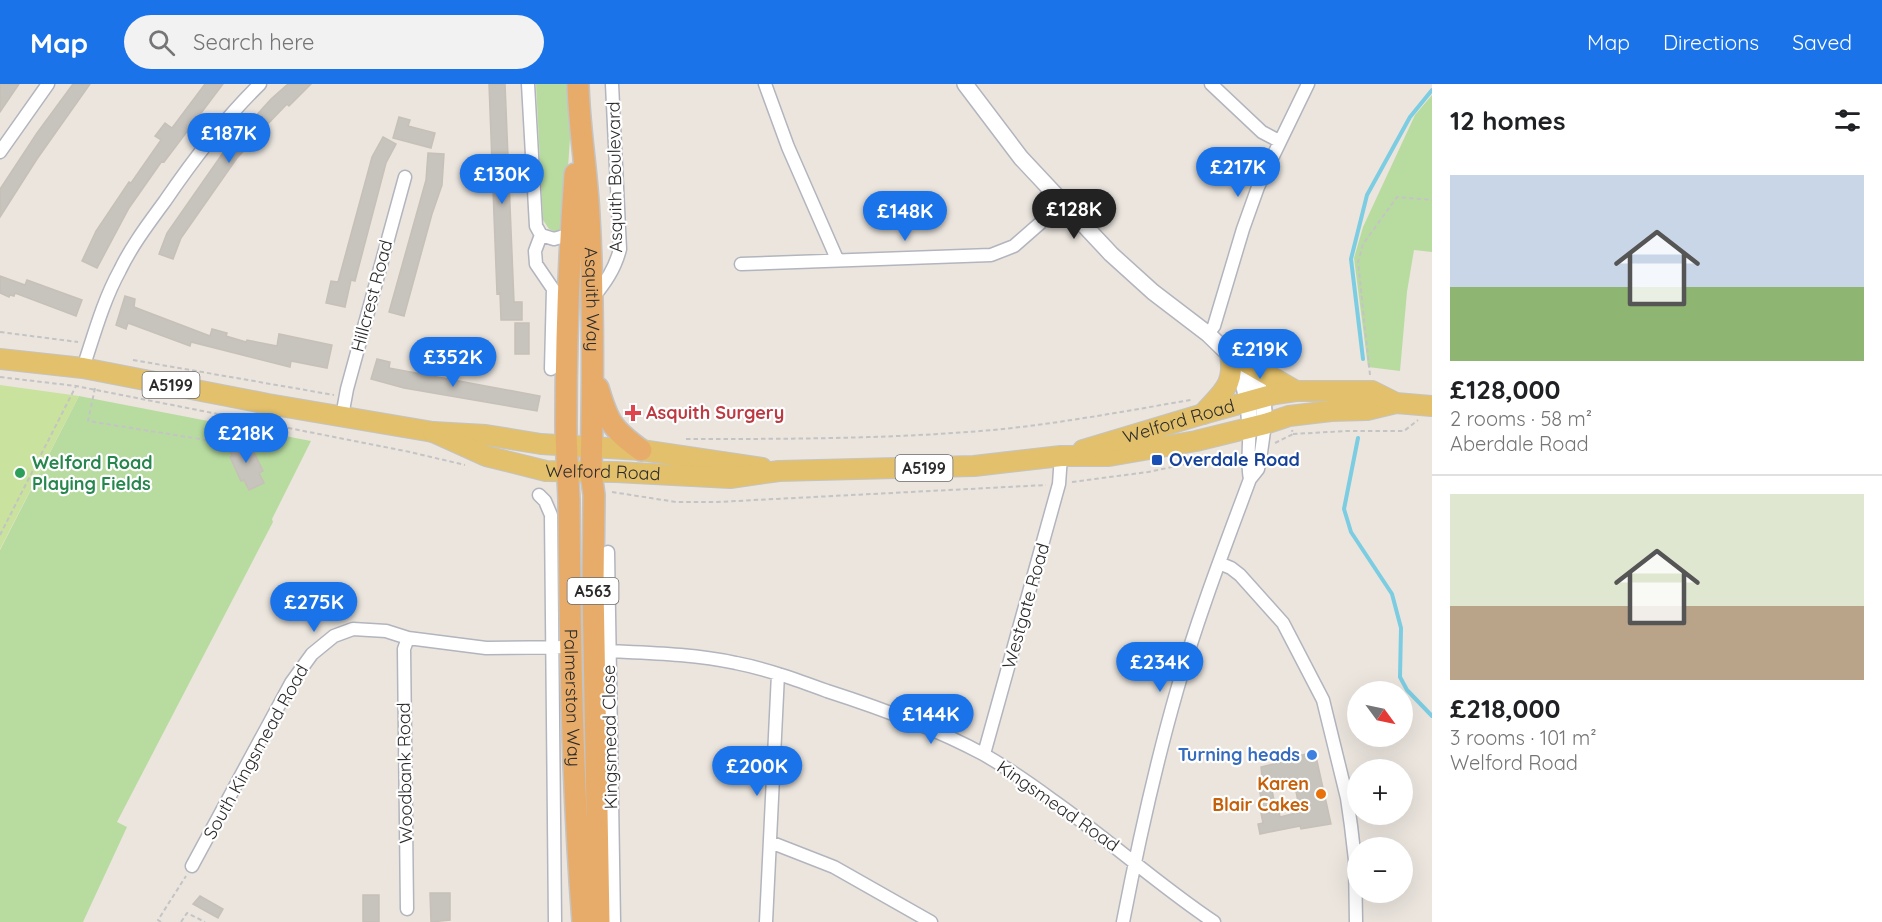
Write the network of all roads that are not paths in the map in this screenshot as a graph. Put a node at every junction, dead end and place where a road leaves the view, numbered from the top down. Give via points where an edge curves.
1 (48, 84) edge
2 (260, 84) edge
3 (528, 84) edge
4 (578, 84) edge
5 (612, 84) edge
6 (765, 84) edge
7 (965, 84) edge
8 (1211, 84) edge
9 (1308, 84) edge
10 (579, 125) junction
11 (1279, 141) junction
12 (0, 152) edge
13 (405, 177) dead end
14 (1062, 204) junction
15 (571, 234) junction
16 (541, 235) junction
17 (837, 259) junction
18 (741, 264) dead end
19 (592, 299) junction
20 (1208, 334) junction
21 (1234, 358) junction
22 (0, 359) edge
23 (551, 369) dead end
24 (593, 373) junction
25 (88, 379) junction
26 (1296, 391) junction
27 (1256, 401) junction
28 (1396, 403) junction
29 (1198, 407) junction
30 (1427, 411) edge
31 (342, 416) junction
32 (1258, 426) junction
33 (434, 432) junction
34 (567, 446) junction
35 (592, 447) junction
36 (641, 450) junction
37 (1065, 455) junction
38 (779, 471) junction
39 (568, 472) junction
40 (591, 473) junction
41 (539, 495) dead end
42 (608, 552) dead end
43 (1219, 563) junction
44 (593, 586) junction
45 (408, 638) junction
46 (562, 648) junction
47 (609, 651) junction
48 (778, 674) junction
49 (984, 754) junction
50 (770, 842) junction
51 (1135, 862) junction
52 (192, 866) road end
53 (407, 909) dead end
54 (555, 922) edge
55 (583, 922) edge
56 (599, 922) edge
57 (614, 922) edge
58 (766, 922) edge
59 (932, 922) edge
60 (1123, 922) edge
61 (1214, 922) edge
62 (1356, 922) edge

1 - 12 street
2 - 25 street via 220,128 138,238 102,309 91,344
3 - 16 street via 536,226
4 - 10 highway, Asquith Way / A563
5 - 19 street, Asquith Boulevard via 620,249 616,265
6 - 17 street
7 - 14 street via 1020,158
8 - 11 street via 1263,132
9 - 11 street
10 - 15 highway, Asquith Way / A563
10 - 19 highway, Asquith Way / A563 via 589,218
11 - 20 street via 1254,197 1214,326
13 - 31 street, Hillcrest Road
14 - 17 street via 1022,240 999,253
14 - 20 street via 1133,275
15 - 16 street via 554,239
15 - 34 highway, Asquith Way / A563
16 - 23 street via 537,264 553,289
17 - 18 street
19 - 24 highway, Asquith Way / A563
20 - 21 street
21 - 26 main road
21 - 27 street via 1255,377
21 - 29 main road via 1226,389
22 - 25 main road, Welford Road / A5199
24 - 35 highway, Asquith Way / A563
24 - 36 highway, A563 via 610,423
25 - 31 main road, Welford Road / A5199
26 - 27 main road, Welford Road / A5199
26 - 28 main road, Welford Road / A5199 via 1372,391
27 - 29 main road, Welford Road / A5199
27 - 32 street
28 - 30 main road, Welford Road / A5199
28 - 32 main road, Welford Road / A5199 via 1367,410 1289,416
29 - 37 main road, Welford Road / A5199
31 - 33 main road, Welford Road / A5199
32 - 37 main road, Welford Road / A5199 via 1154,450 1109,456
32 - 43 street via 1260,460
33 - 34 main road, Welford Road / A5199
33 - 39 main road, Welford Road / A5199 via 486,456 546,471
34 - 35 main road, Welford Road / A5199
34 - 39 highway, Asquith Way / A563
35 - 36 main road, Welford Road / A5199
35 - 40 highway, Asquith Way / A563
36 - 38 main road, Welford Road / A5199
37 - 38 main road, Welford Road / A5199 via 974,466
37 - 49 street, Westgate Road
38 - 40 main road, Welford Road / A5199 via 730,478
39 - 40 main road, Welford Road / A5199
39 - 46 highway, Palmerston Way / A563 via 568,561
40 - 44 highway, Palmerston Way / A563
41 - 46 street via 551,515
42 - 47 street, Kingsmead Close
43 - 51 street via 1177,688
43 - 62 street via 1240,575 1283,623 1323,700 1347,798 1355,860
44 - 46 highway via 583,641
44 - 56 highway, Palmerston Way / A563
45 - 46 street, South Kingsmead Road via 486,648
45 - 52 street, South Kingsmead Road via 386,631 353,629 334,636 312,654 291,683
45 - 53 street, Woodbank Road via 404,649
46 - 54 street
46 - 55 highway, Palmerston Way / A563
47 - 48 street, Kingsmead Road via 735,662
47 - 57 street, Kingsmead Close
48 - 49 street, Kingsmead Road via 930,728
48 - 50 street
49 - 51 street, Kingsmead Road via 1051,798
50 - 58 street
50 - 59 street via 834,867
51 - 60 street
51 - 61 street, Kingsmead Road

